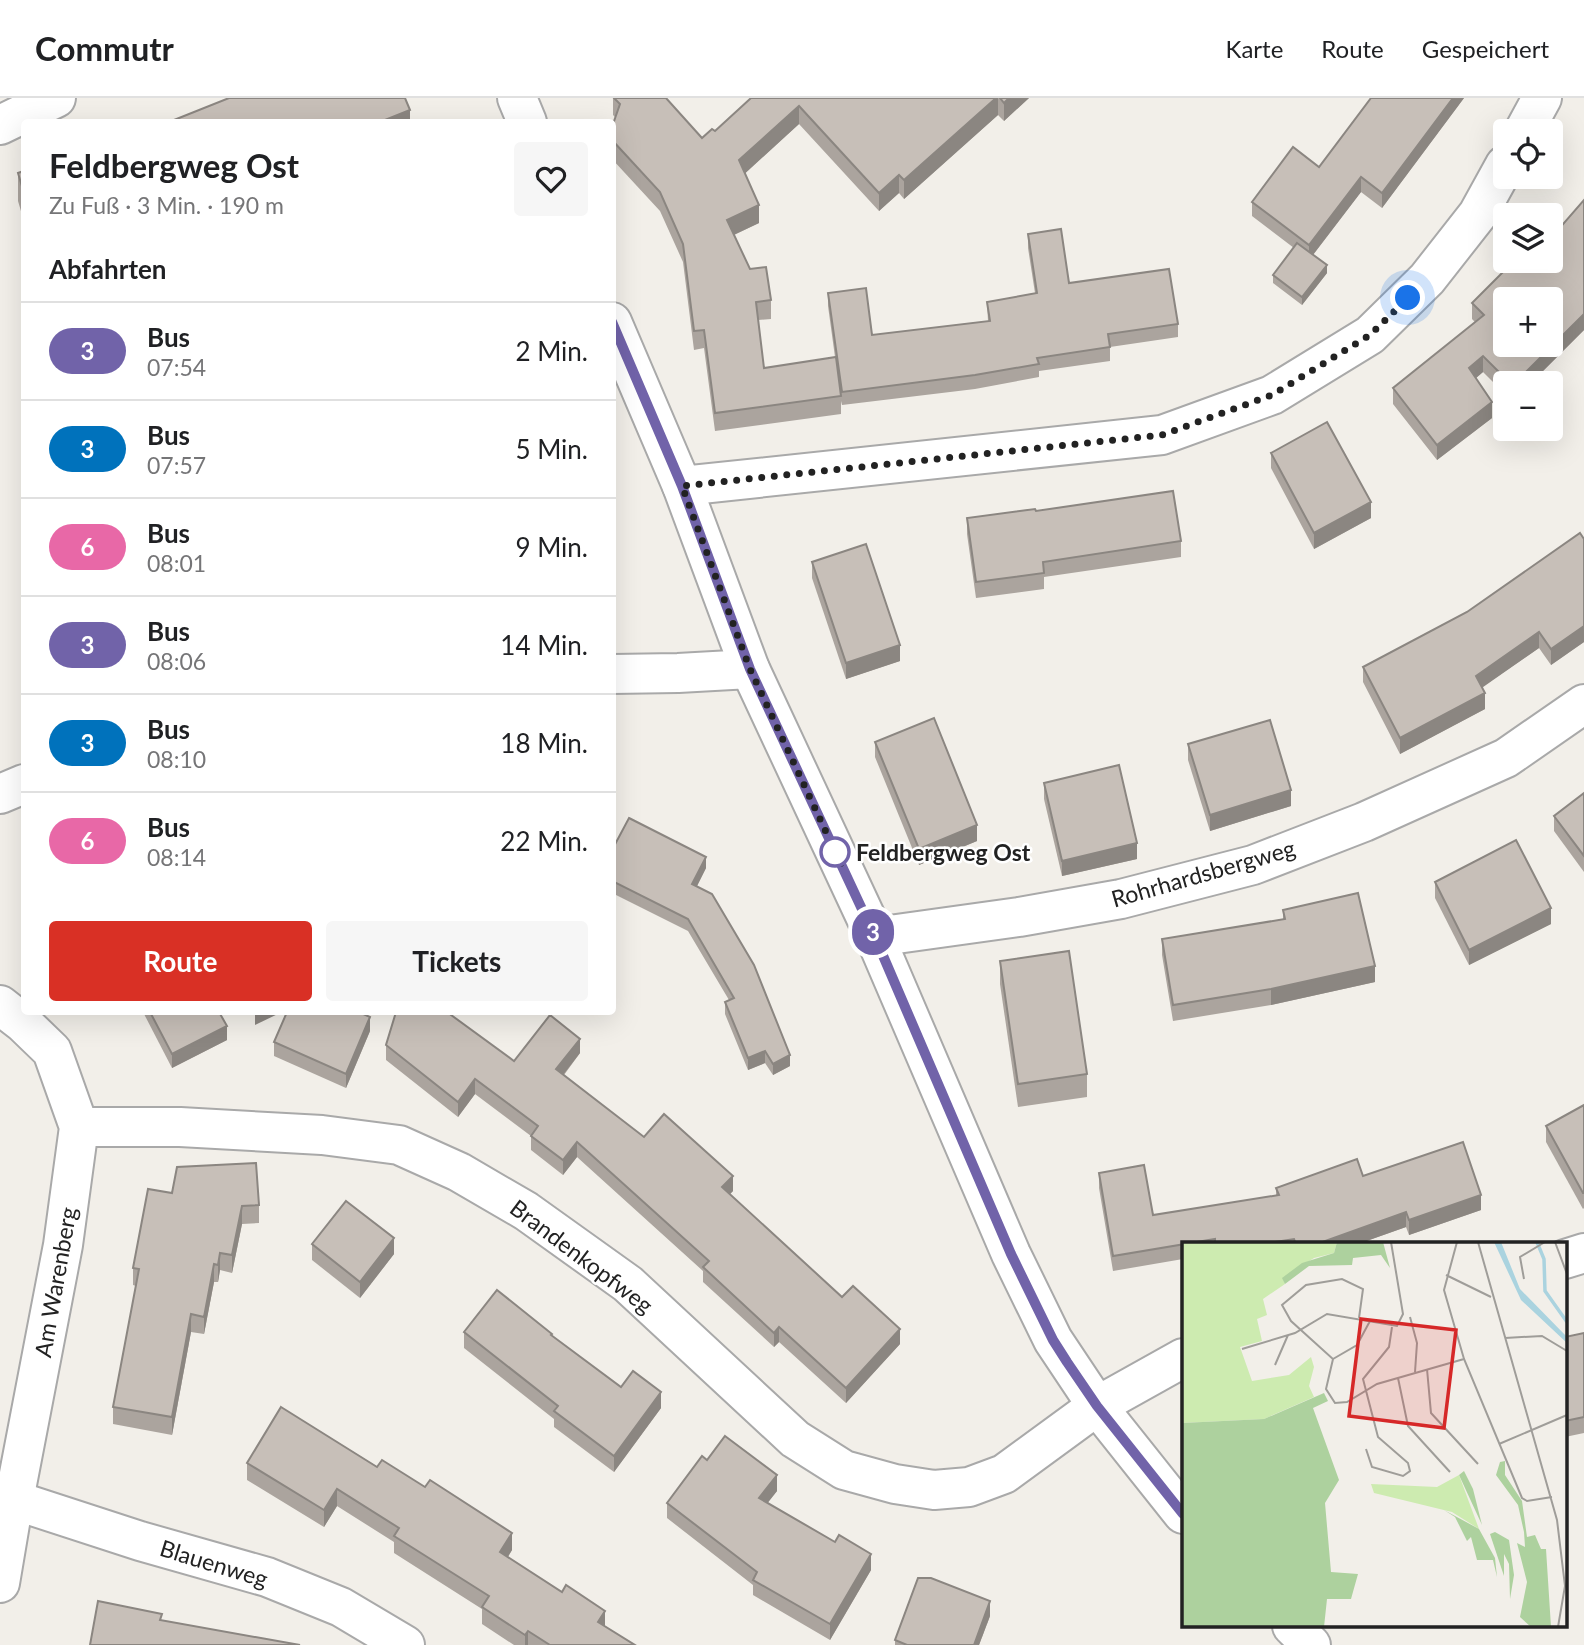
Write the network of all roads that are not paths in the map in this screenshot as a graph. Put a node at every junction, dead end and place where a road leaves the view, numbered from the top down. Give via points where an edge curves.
1 (56, 98) edge
2 (517, 98) edge
3 (1542, 98) edge
4 (526, 119) edge
5 (1531, 119) edge
6 (0, 125) edge
7 (1493, 187) edge
8 (616, 331) edge
9 (682, 486) junction
10 (750, 669) junction
11 (616, 674) edge
12 (1584, 705) edge
13 (21, 785) edge
14 (0, 794) edge
15 (875, 937) junction
16 (0, 1005) edge
17 (79, 1127) junction
18 (1584, 1253) edge
19 (1566, 1259) edge
20 (1182, 1359) edge
21 (1097, 1406) junction
22 (14, 1500) junction
23 (1182, 1513) edge
24 (0, 1583) edge
25 (1294, 1628) edge
26 (405, 1645) edge
27 (1311, 1645) edge

1 - 6 street
2 - 4 street
3 - 5 street
7 - 9 street via 1478,214 1427,279 1370,335 1272,395 1162,435
8 - 9 street
9 - 10 street
10 - 11 street
10 - 15 street
12 - 15 street, Rohrhardsbergweg via 1506,758 1364,822 1253,865 1121,899
13 - 14 street
15 - 21 street via 1011,1254 1053,1340
16 - 17 street, Am Warenberg via 52,1051
17 - 21 street, Brandenkopfweg via 322,1135 399,1145 447,1166 526,1210 628,1284 795,1439 844,1470 895,1484 934,1490 969,1487 1004,1474
17 - 22 street, Am Warenberg via 64,1245
18 - 19 street
20 - 21 street, Brandenkopfweg
21 - 23 street
22 - 24 street, Am Warenberg
22 - 26 street, Blauenweg via 267,1577 341,1607
25 - 27 street

